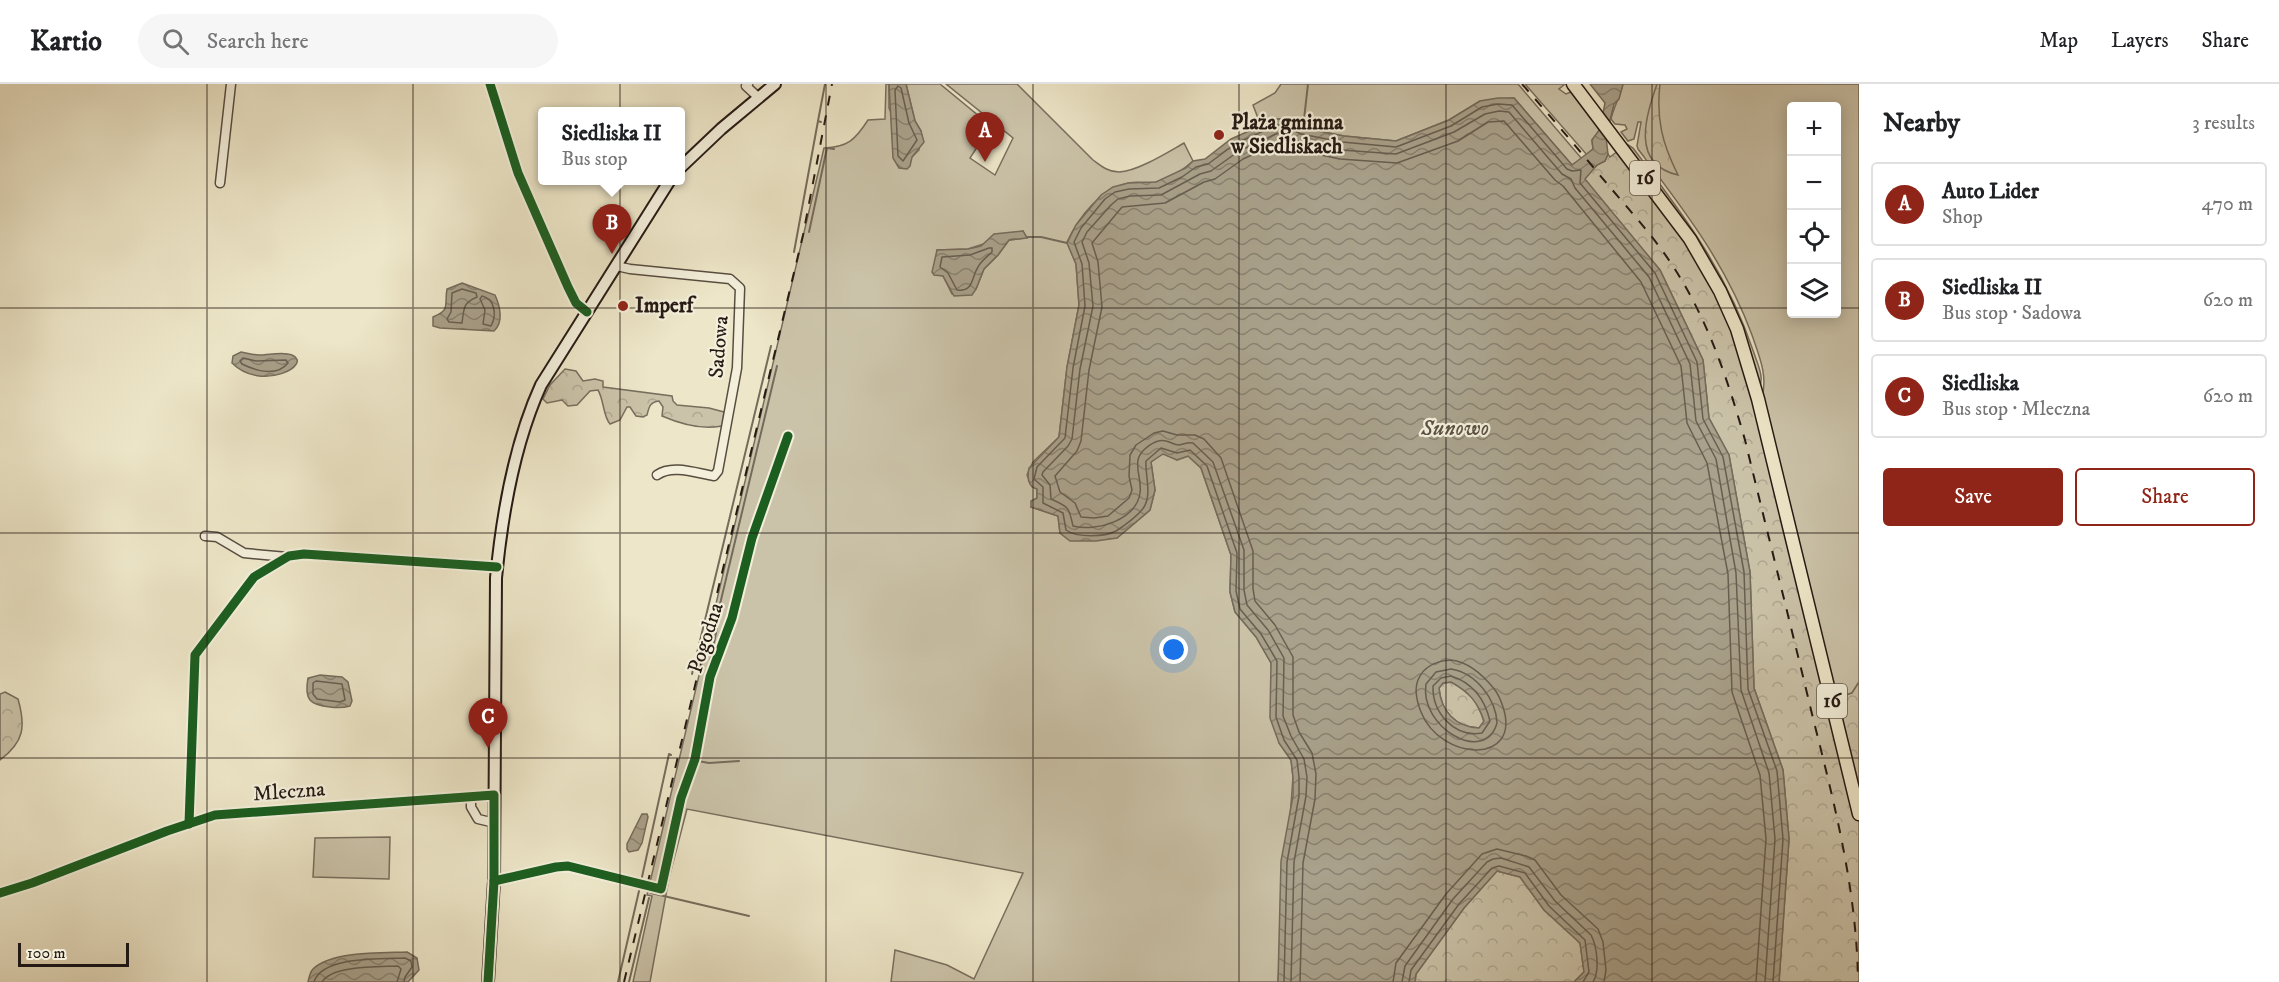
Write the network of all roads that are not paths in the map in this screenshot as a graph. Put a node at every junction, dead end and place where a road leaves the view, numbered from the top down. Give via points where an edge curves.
1 (231, 84) edge
2 (490, 84) edge
3 (775, 84) edge
4 (746, 85) edge
5 (1576, 88) edge
6 (759, 98) junction
7 (685, 163) edge
8 (220, 183) dead end
9 (667, 185) edge
10 (618, 262) junction
11 (587, 312) junction
12 (788, 436) dead end
13 (657, 475) dead end
14 (205, 536) dead end
15 (287, 558) junction
16 (497, 567) junction
17 (494, 795) junction
18 (471, 796) junction
19 (1859, 814) edge
20 (495, 823) junction
21 (189, 824) junction
22 (494, 881) junction
23 (0, 893) edge
24 (488, 982) edge

1 - 8 street
2 - 11 street via 518,173 568,287 576,303
3 - 6 main road
4 - 6 street
5 - 19 main road, 16 via 1690,239 1737,329 1758,399
6 - 7 main road
9 - 10 main road
10 - 11 main road
10 - 13 street, Sadowa via 630,269 730,279 740,288 737,368 718,471 714,476 667,470
11 - 16 main road via 534,401 515,467
12 - 22 street, Pogodna via 710,677 695,759 681,798 661,889 568,866
14 - 15 street via 217,537 244,553
15 - 16 street via 304,554
15 - 21 street via 254,577 195,655
16 - 17 main road
17 - 18 street, Mleczna
17 - 20 main road
18 - 20 street via 471,807 478,819
18 - 21 street, Mleczna via 215,815
20 - 22 main road
21 - 23 street, Mleczna
22 - 24 main road

